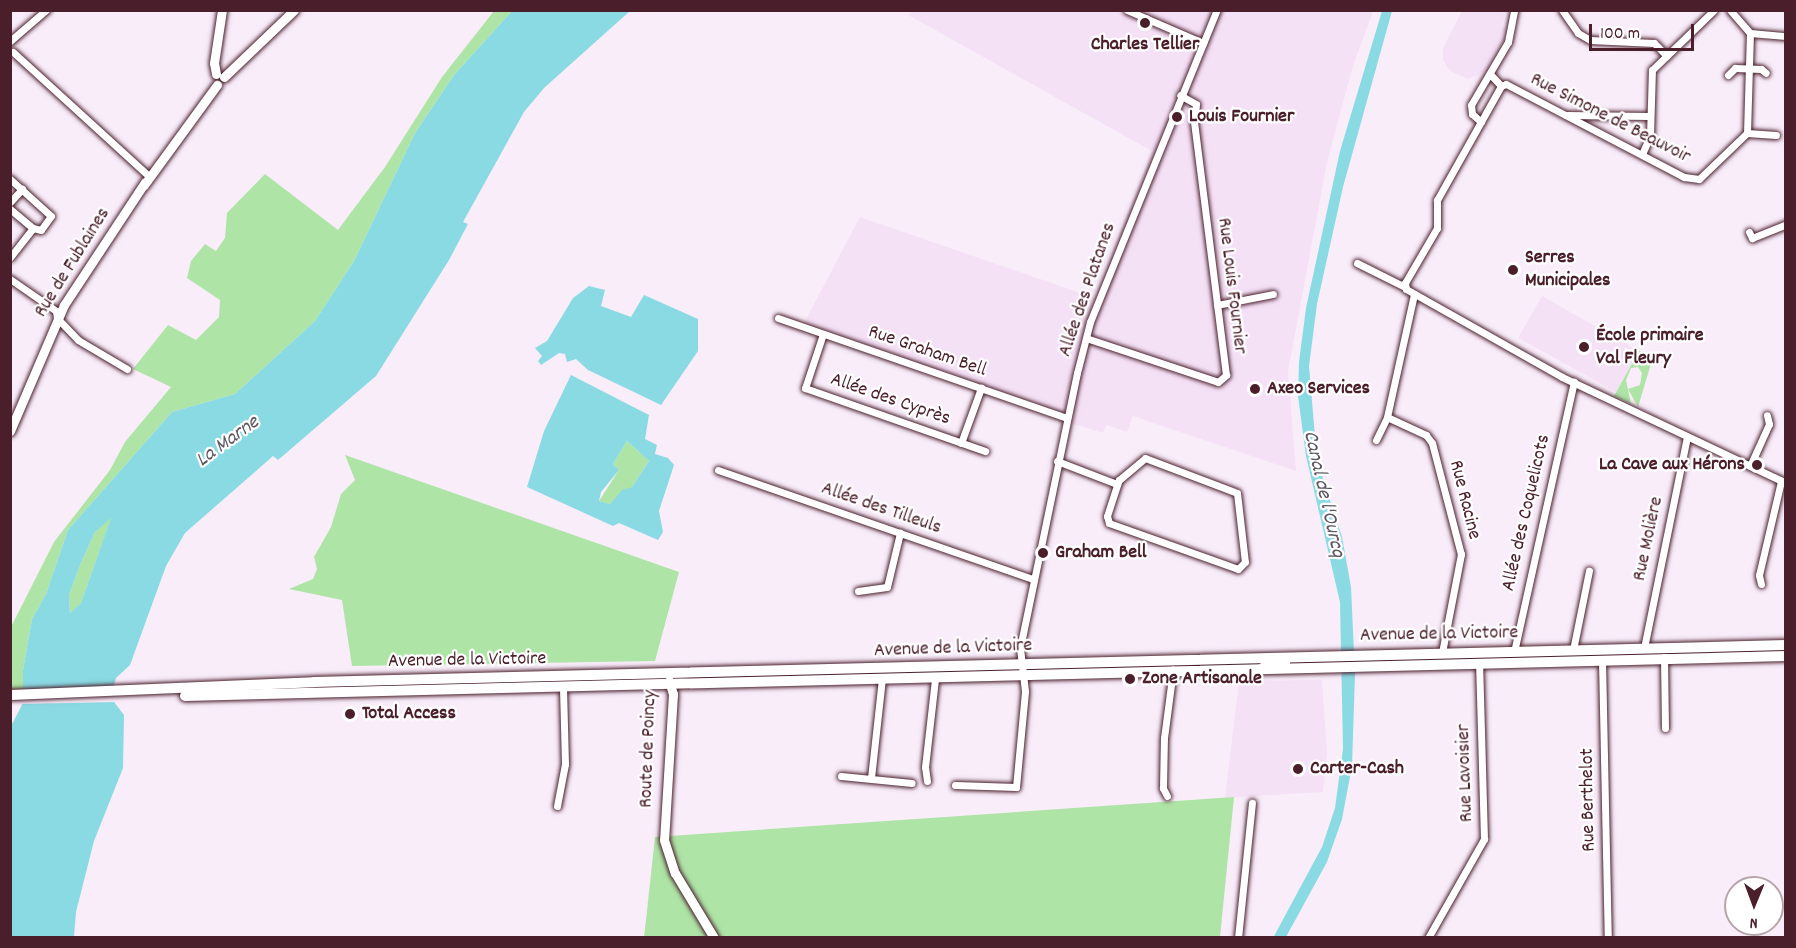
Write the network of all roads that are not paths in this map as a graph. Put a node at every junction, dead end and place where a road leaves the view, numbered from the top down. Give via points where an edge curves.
1 (46, 10) edge
2 (222, 10) edge
3 (294, 10) edge
4 (1127, 10) edge
5 (1217, 10) edge
6 (1514, 10) edge
7 (1562, 10) edge
8 (1714, 10) edge
9 (1730, 10) edge
10 (1750, 33) junction
11 (1785, 36) edge
12 (10, 41) edge
13 (1203, 43) junction
14 (13, 52) dead end
15 (1666, 56) junction
16 (1747, 68) junction
17 (1766, 73) dead end
18 (1490, 74) junction
19 (1728, 75) dead end
20 (219, 79) junction
21 (1501, 86) junction
22 (1180, 95) junction
23 (1563, 115) junction
24 (1650, 116) junction
25 (1481, 122) junction
26 (1747, 133) junction
27 (1776, 135) dead end
28 (1642, 154) junction
29 (10, 179) edge
30 (147, 179) junction
31 (22, 189) junction
32 (10, 202) edge
33 (10, 209) edge
34 (1785, 224) edge
35 (33, 228) junction
36 (1749, 232) dead end
37 (10, 257) edge
38 (1357, 262) dead end
39 (10, 279) edge
40 (1405, 287) junction
41 (1273, 294) dead end
42 (1414, 294) junction
43 (1217, 305) junction
44 (57, 318) junction
45 (778, 318) dead end
46 (823, 334) junction
47 (1086, 338) junction
48 (127, 369) dead end
49 (1575, 382) junction
50 (981, 388) junction
51 (1767, 415) dead end
52 (1387, 417) junction
53 (1066, 418) junction
54 (10, 431) edge
55 (1687, 437) junction
56 (1376, 440) dead end
57 (961, 443) junction
58 (985, 451) dead end
59 (1057, 461) junction
60 (1750, 466) junction
61 (718, 470) dead end
62 (1783, 482) edge
63 (1117, 484) junction
64 (900, 533) junction
65 (1589, 571) dead end
66 (1033, 579) junction
67 (1761, 584) dead end
68 (858, 591) dead end
69 (1785, 645) edge
70 (1644, 648) junction
71 (1573, 650) junction
72 (1514, 652) junction
73 (1442, 653) junction
74 (1785, 656) edge
75 (1664, 657) junction
76 (1357, 661) junction
77 (1602, 661) junction
78 (1335, 662) junction
79 (1020, 664) junction
80 (1479, 664) junction
81 (1173, 670) junction
82 (735, 672) junction
83 (657, 674) junction
84 (1022, 677) junction
85 (882, 678) junction
86 (963, 678) junction
87 (935, 679) junction
88 (673, 685) junction
89 (562, 688) junction
90 (121, 694) junction
91 (13, 697) edge
92 (1665, 728) dead end
93 (841, 776) dead end
94 (871, 778) junction
95 (927, 782) dead end
96 (912, 783) dead end
97 (955, 785) dead end
98 (1167, 796) dead end
99 (1252, 803) dead end
100 (557, 806) dead end
101 (714, 938) edge
102 (1238, 938) edge
103 (1428, 938) edge
104 (1608, 938) edge

1 - 12 street
2 - 20 street via 214,63
3 - 20 street, Rue de Fublaines via 239,66
4 - 13 street
5 - 13 street, Allée des Platanes
6 - 18 street via 1508,42
7 - 15 street via 1578,33 1590,40 1654,43
8 - 15 street
9 - 10 street
10 - 11 street
10 - 16 street
13 - 22 street, Allée des Platanes
14 - 30 street
15 - 24 street via 1652,70
16 - 17 street
16 - 19 street via 1735,68
16 - 26 street
18 - 21 street, Rue Simone de Beauvoir
18 - 25 street via 1471,105 1472,114
20 - 30 street, Rue de Fublaines
21 - 23 street, Rue Simone de Beauvoir via 1506,84
21 - 25 street
22 - 43 street, Rue Louis Fournier via 1196,104 1194,121
22 - 47 street, Allée des Platanes
23 - 24 street
23 - 28 street, Rue Simone de Beauvoir
24 - 28 street via 1650,136
25 - 40 street via 1437,200 1437,228
26 - 27 street
26 - 28 street, Rue Simone de Beauvoir via 1699,179 1684,177
29 - 31 street
30 - 44 street, Rue de Fublaines
31 - 32 street
31 - 35 street via 51,216 41,230
33 - 35 street
34 - 36 street via 1752,238
35 - 37 street
38 - 40 street
39 - 44 street via 56,311
40 - 42 street
41 - 43 street
42 - 49 street
42 - 52 street
43 - 47 street, Rue Louis Fournier via 1226,375 1218,382
44 - 48 street via 78,340
44 - 54 street, Rue de Fublaines
45 - 46 street, Rue Graham Bell
46 - 50 street, Rue Graham Bell
46 - 57 street, Allée des Cyprès via 805,388
47 - 53 street, Allée des Platanes
49 - 55 street
49 - 72 street, Allée des Coquelicots
50 - 53 street, Rue Graham Bell
50 - 57 street
51 - 60 street via 1769,424
52 - 56 street
52 - 73 street, Rue Racine via 1430,438 1461,554
53 - 59 street, Allée des Platanes
55 - 60 street
55 - 70 street, Rue Molière
57 - 58 street, Allée des Cyprès
59 - 63 street
59 - 66 street, Allée des Platanes
60 - 62 street
61 - 64 street, Allée des Tilleuls
62 - 67 street via 1759,574
63 - 63 street via 1107,516 1109,523 1238,569 1245,562 1237,493 1145,459
64 - 66 street, Allée des Tilleuls
64 - 68 street via 887,587
65 - 71 street
66 - 79 street, Allée des Platanes
69 - 70 main road, Avenue de la Victoire
70 - 71 main road, Avenue de la Victoire
71 - 72 main road, Avenue de la Victoire
72 - 73 main road, Avenue de la Victoire
73 - 76 main road, Avenue de la Victoire via 1370,655
74 - 75 main road, Avenue de la Victoire
75 - 77 main road, Avenue de la Victoire
75 - 92 street
76 - 78 main road, Avenue de la Victoire
76 - 80 main road, Avenue de la Victoire
77 - 80 main road, Avenue de la Victoire
77 - 104 street, Rue Berthelot
78 - 79 main road, Avenue de la Victoire
78 - 81 main road, Avenue de la Victoire via 1258,670
79 - 82 main road, Avenue de la Victoire
79 - 84 street, Allée des Platanes
79 - 86 street via 1012,672 975,673
80 - 103 street, Rue Lavoisier via 1484,839
81 - 84 main road, Avenue de la Victoire
81 - 98 street via 1164,738 1163,788
82 - 83 main road, Avenue de la Victoire
82 - 88 street via 723,677 680,678
83 - 88 street, Route de Poincy
83 - 90 main road, Avenue de la Victoire via 314,682
84 - 86 main road, Avenue de la Victoire
84 - 97 street, Allée des Platanes via 1025,691 1016,787
85 - 87 main road, Avenue de la Victoire
85 - 88 main road, Avenue de la Victoire
85 - 94 street
86 - 87 main road, Avenue de la Victoire
87 - 95 street via 925,767
88 - 89 main road, Avenue de la Victoire
88 - 101 street, Route de Poincy via 664,833 675,873
89 - 90 main road, Avenue de la Victoire
89 - 100 street via 565,764
90 - 91 main road
93 - 94 street
94 - 96 street
99 - 102 street

